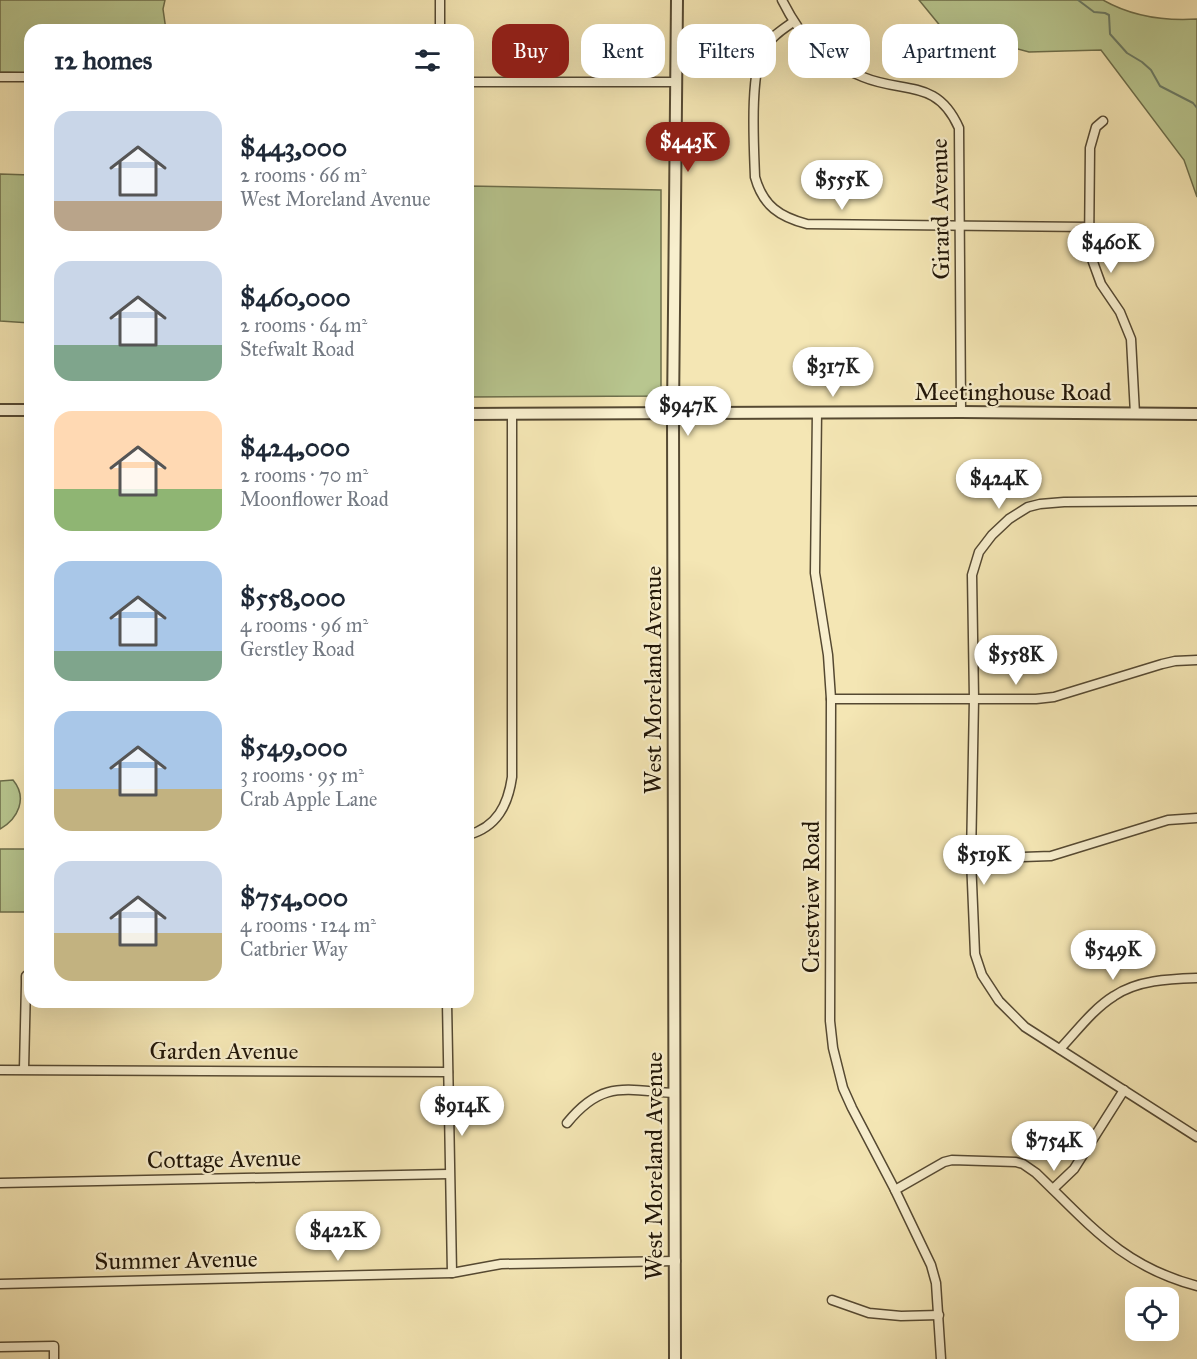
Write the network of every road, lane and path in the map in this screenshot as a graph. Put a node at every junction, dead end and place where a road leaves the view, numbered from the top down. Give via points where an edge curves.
1 (440, 0) edge
2 (677, 0) edge
3 (782, 0) edge
4 (793, 22) junction
5 (440, 24) edge
6 (0, 77) edge
7 (24, 77) edge
8 (474, 82) edge
9 (675, 82) junction
10 (1102, 121) dead end
11 (961, 226) junction
12 (1089, 227) junction
13 (0, 410) edge
14 (24, 410) edge
15 (817, 412) junction
16 (961, 412) junction
17 (673, 413) junction
18 (474, 414) edge
19 (512, 414) junction
20 (1135, 414) junction
21 (1197, 414) edge
22 (1197, 501) edge
23 (1197, 660) edge
24 (831, 699) junction
25 (974, 699) junction
26 (1197, 818) edge
27 (474, 833) edge
28 (971, 859) junction
29 (1197, 978) edge
30 (25, 1008) edge
31 (447, 1008) edge
32 (1060, 1049) junction
33 (24, 1069) junction
34 (0, 1070) edge
35 (448, 1072) junction
36 (1124, 1090) junction
37 (674, 1092) junction
38 (567, 1123) dead end
39 (1197, 1137) edge
40 (449, 1174) junction
41 (0, 1183) edge
42 (1053, 1189) junction
43 (895, 1190) junction
44 (676, 1262) junction
45 (452, 1273) junction
46 (0, 1284) edge
47 (1197, 1286) edge
48 (832, 1300) dead end
49 (939, 1315) junction
50 (0, 1347) edge
51 (54, 1359) edge
52 (675, 1359) edge
53 (941, 1359) edge

1 - 5 street
2 - 9 street, West Moreland Avenue
3 - 4 street, Girard Avenue
4 - 11 street, Girard Avenue via 809,44 838,66 865,78 920,89 946,105 961,137
4 - 11 street via 764,47 756,72 755,177 770,205 781,215 807,224
6 - 7 street
8 - 9 street
9 - 17 street, West Moreland Avenue
10 - 12 street via 1096,127 1090,148
11 - 12 street
11 - 16 street, Girard Avenue
12 - 20 street via 1092,263 1129,329
13 - 14 street
15 - 16 street, Meetinghouse Road
15 - 17 street, Meetinghouse Road
15 - 24 street, Crestview Road via 815,573
16 - 20 street, Meetinghouse Road
17 - 19 street, Meetinghouse Road
17 - 37 street, West Moreland Avenue
18 - 19 street, Meetinghouse Road
19 - 27 street via 512,777 508,798 498,818
20 - 21 street, Meetinghouse Road
22 - 25 street via 1051,502 1028,507 999,528 979,552 972,575
23 - 25 street via 1162,664 1054,697
24 - 25 street
24 - 43 street, Crestview Road via 830,1021 843,1088
25 - 28 street
26 - 28 street via 1168,819 1051,856
28 - 32 street via 973,937 981,975 1009,1013
29 - 32 street via 1164,979 1123,991 1103,1004
30 - 33 street
31 - 35 street
32 - 36 street
33 - 34 street, Garden Avenue
33 - 35 street, Garden Avenue
35 - 40 street
36 - 39 street
36 - 42 street via 1074,1169
37 - 38 street via 621,1090 599,1094 584,1103
37 - 44 street, West Moreland Avenue
40 - 41 street, Cottage Avenue
40 - 45 street
42 - 43 street via 1023,1164 960,1159 944,1162
42 - 47 street via 1124,1255 1169,1278
43 - 49 street, Crestview Road via 931,1265
44 - 45 street, Summer Avenue via 501,1264
44 - 52 street, West Moreland Avenue
45 - 46 street, Summer Avenue
48 - 49 street via 869,1313
49 - 53 street, Crestview Road
50 - 51 street via 54,1346

